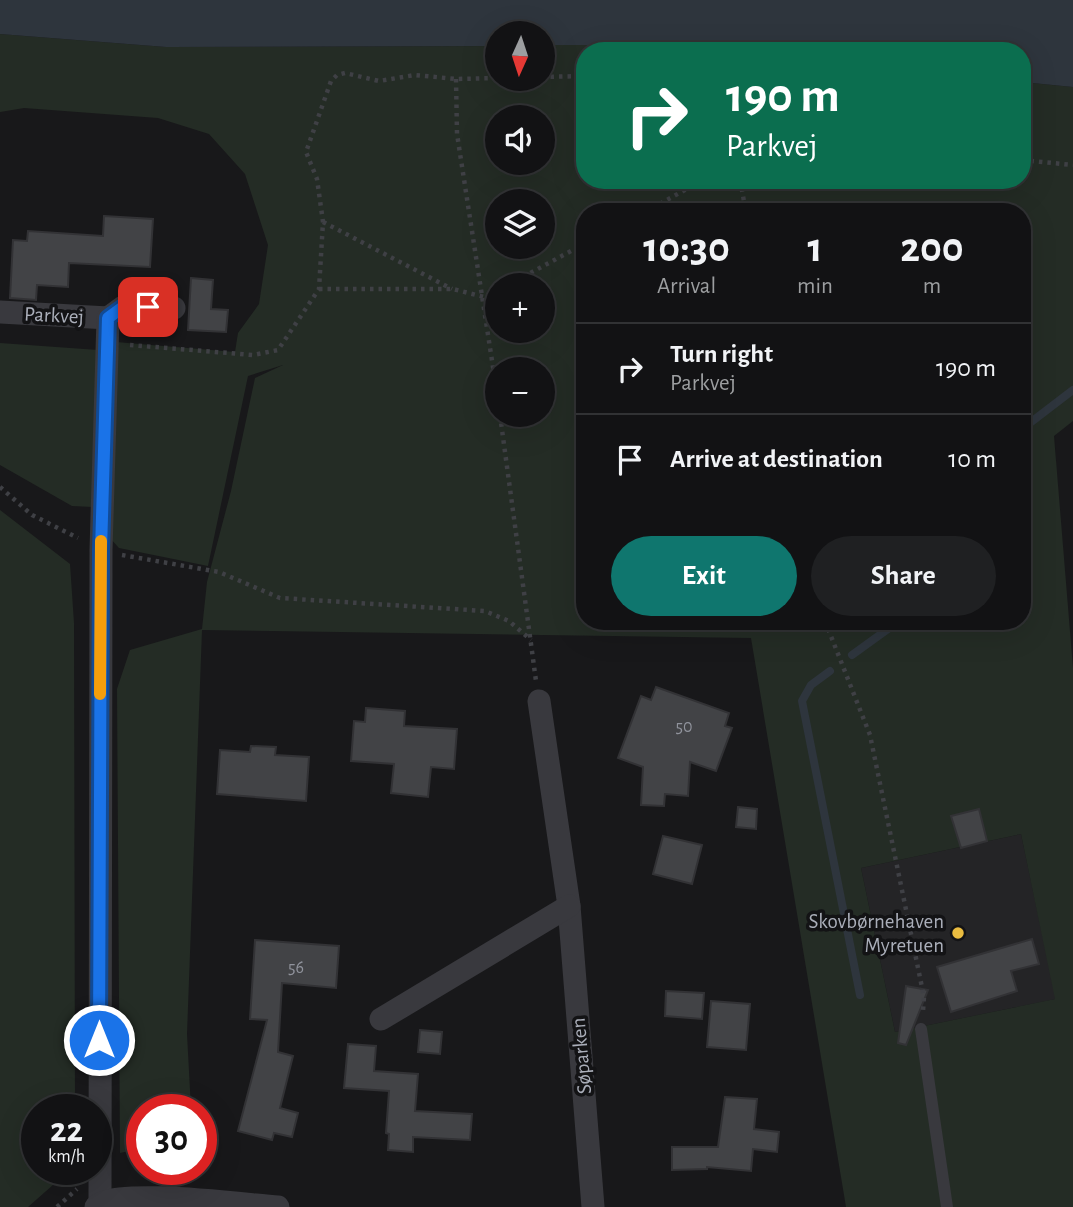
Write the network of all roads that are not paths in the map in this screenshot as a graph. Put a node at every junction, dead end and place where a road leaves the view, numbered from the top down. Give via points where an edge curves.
1 (174, 308) dead end
2 (0, 312) edge
3 (108, 318) junction
4 (539, 701) road end
5 (569, 906) junction
6 (381, 1019) dead end
7 (921, 1029) road end
8 (98, 1204) edge
9 (278, 1207) edge
10 (593, 1207) edge
11 (947, 1207) edge

1 - 3 street, Parkvej via 123,307
2 - 3 street, Parkvej
3 - 8 street, Parkvej via 101,550
4 - 5 street, Søparken
5 - 6 street
5 - 10 street, Søparken
7 - 11 lane
8 - 9 street, Parkvej via 139,1196

